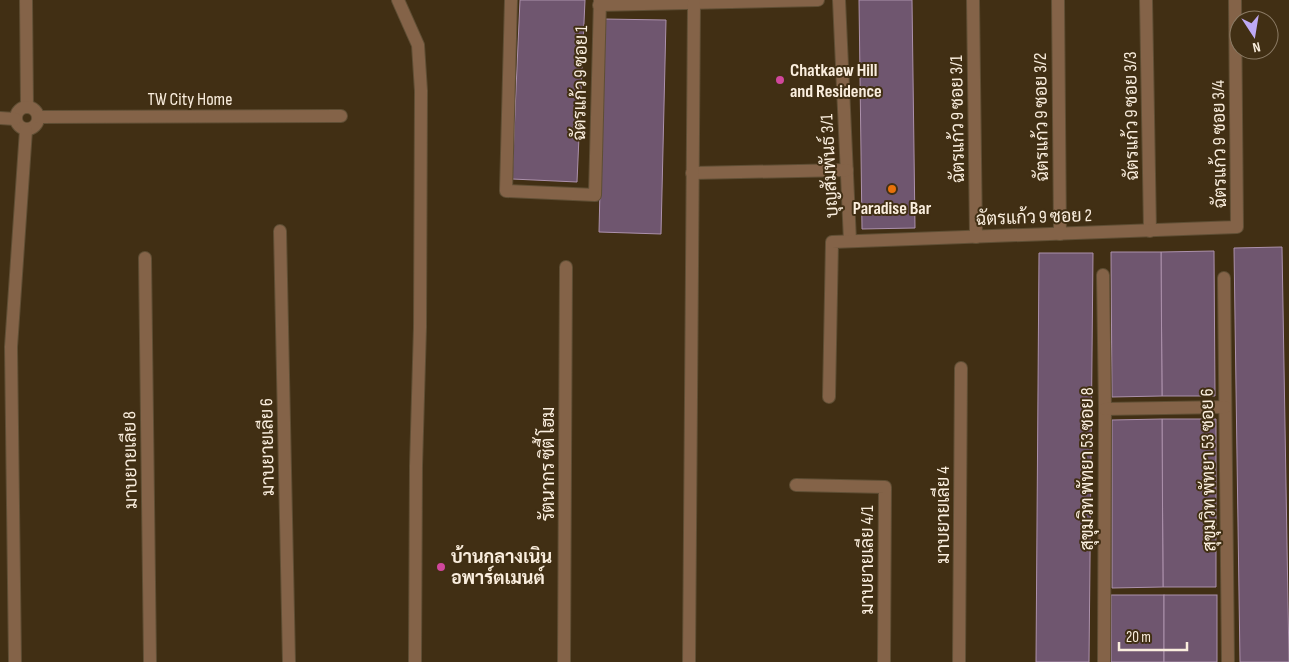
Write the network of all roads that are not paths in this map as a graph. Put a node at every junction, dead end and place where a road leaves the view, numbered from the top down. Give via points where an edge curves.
1 (26, 0) edge
2 (398, 0) edge
3 (511, 0) edge
4 (818, 0) edge
5 (839, 0) edge
6 (973, 0) edge
7 (1058, 0) edge
8 (1146, 0) edge
9 (1235, 0) edge
10 (600, 2) edge
11 (694, 3) junction
12 (27, 107) junction
13 (342, 116) dead end
14 (38, 117) junction
15 (0, 118) edge
16 (15, 119) junction
17 (26, 130) junction
18 (847, 170) junction
19 (692, 173) junction
20 (1237, 227) joint
21 (1150, 230) junction
22 (280, 232) dead end
23 (1060, 234) junction
24 (976, 237) junction
25 (850, 241) junction
26 (144, 258) dead end
27 (566, 267) dead end
28 (1103, 275) dead end
29 (1224, 278) dead end
30 (6, 347) edge
31 (961, 368) dead end
32 (830, 397) dead end
33 (1224, 406) junction
34 (1105, 410) junction
35 (796, 485) dead end
36 (15, 662) edge
37 (150, 662) edge
38 (289, 662) edge
39 (415, 662) edge
40 (564, 662) edge
41 (689, 662) edge
42 (884, 662) edge
43 (959, 662) edge
44 (1104, 662) edge
45 (1228, 662) edge

1 - 12 street
2 - 39 street via 418,45 422,91
3 - 10 street, ฉัตรแก้ว 9 ซอย 1 via 506,191 596,195
4 - 11 street, ฉัตรแก้ว 9 ซอย 1
5 - 18 street, บุญสัมพันธ์ 3/1
6 - 24 street, ฉัตรแก้ว 9 ซอย 3/1
7 - 23 street, ฉัตรแก้ว 9 ซอย 3/2
8 - 21 street, ฉัตรแก้ว 9 ซอย 3/3
9 - 20 street, ฉัตรแก้ว 9 ซอย 3/4
10 - 11 street, ฉัตรแก้ว 9 ซอย 1
11 - 19 street
12 - 14 street via 35,110
12 - 16 street via 16,113
13 - 14 street, TW City Home
14 - 17 street via 36,126
15 - 16 street
16 - 17 street
17 - 30 street
18 - 19 street
18 - 25 street, บุญสัมพันธ์ 3/1
19 - 41 street
20 - 21 street, ฉัตรแก้ว 9 ซอย 2
21 - 23 street, ฉัตรแก้ว 9 ซอย 2
22 - 38 street, มาบยายเลีย 6
23 - 24 street, ฉัตรแก้ว 9 ซอย 2
24 - 25 street, ฉัตรแก้ว 9 ซอย 2
25 - 32 street, ฉัตรแก้ว 9 ซอย 2 via 832,242
26 - 37 street, มาบยายเลีย 8
27 - 40 street, รัตนากร ซิตี้ โฮม
28 - 34 street, สุขุมวิท พัทยา 53 ซอย 8
29 - 33 street, สุขุมวิท พัทยา 53 ซอย 6
30 - 36 street
31 - 43 street, มาบยายเลีย 4
33 - 34 street
33 - 45 street, สุขุมวิท พัทยา 53 ซอย 6
34 - 44 street, สุขุมวิท พัทยา 53 ซอย 8
35 - 42 street, มาบยายเลีย 4/1 via 885,487

